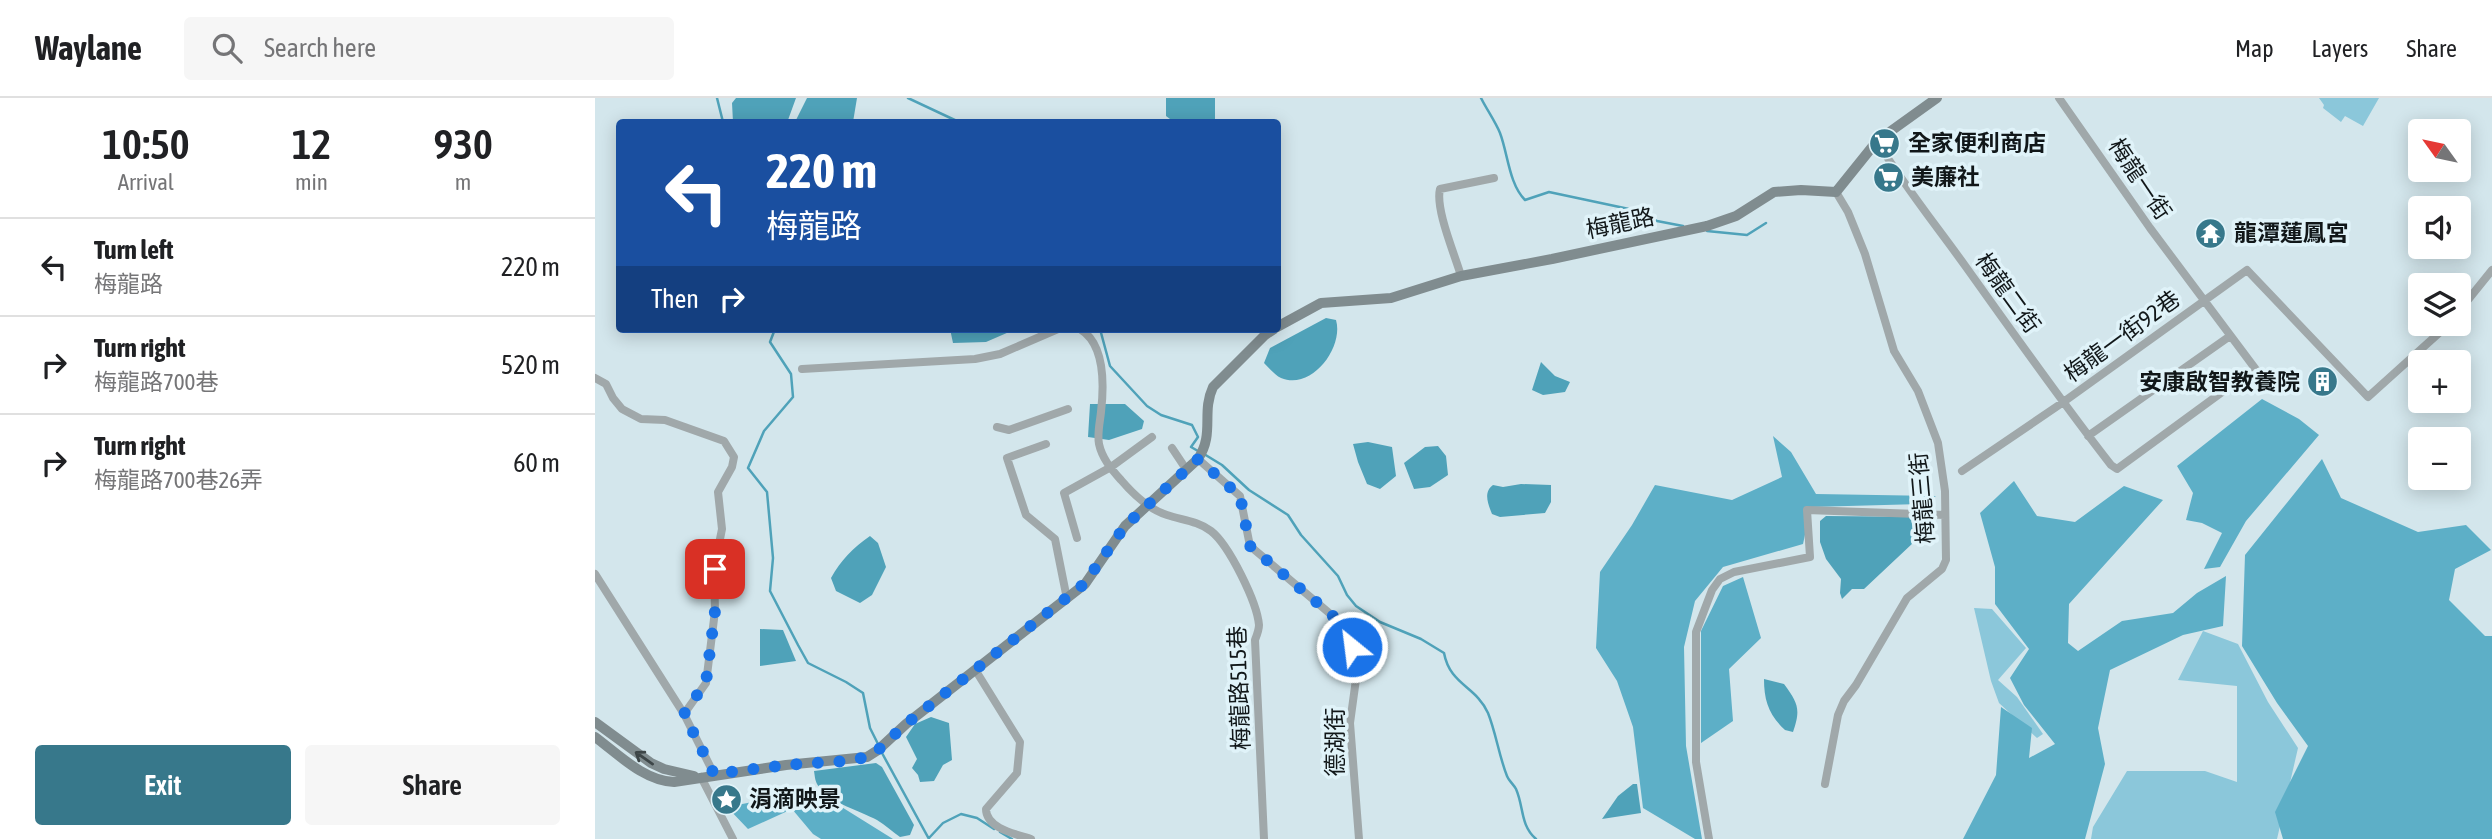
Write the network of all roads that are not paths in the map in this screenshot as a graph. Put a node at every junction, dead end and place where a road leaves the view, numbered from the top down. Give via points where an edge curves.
1 (1937, 98) edge
2 (2059, 98) edge
3 (1877, 141) junction
4 (1494, 178) dead end
5 (1836, 192) junction
6 (2492, 270) edge
7 (1461, 276) junction
8 (2471, 297) edge
9 (2203, 301) junction
10 (1281, 325) edge
11 (1049, 333) edge
12 (1087, 333) edge
13 (1268, 333) edge
14 (2230, 336) junction
15 (2436, 336) edge
16 (802, 369) dead end
17 (2255, 369) junction
18 (595, 378) edge
19 (2266, 383) dead end
20 (2062, 403) junction
21 (1068, 410) dead end
22 (996, 427) dead end
23 (2088, 436) junction
24 (1152, 437) dead end
25 (1046, 444) dead end
26 (1172, 448) dead end
27 (1200, 455) junction
28 (1111, 467) junction
29 (1186, 469) junction
30 (1962, 471) dead end
31 (1146, 505) junction
32 (1945, 515) junction
33 (1077, 538) dead end
34 (595, 574) edge
35 (1067, 599) junction
36 (976, 671) junction
37 (684, 714) junction
38 (595, 722) edge
39 (595, 737) edge
40 (714, 774) junction
41 (701, 777) junction
42 (1825, 785) dead end
43 (733, 839) edge
44 (1031, 839) edge
45 (1264, 839) edge
46 (1359, 839) edge
47 (1709, 839) edge

1 - 3 street
2 - 9 street, 梅龍一街
3 - 5 street
3 - 20 street, 梅龍二街
4 - 7 street via 1440,188
5 - 7 street, 梅龍路 via 1774,192 1736,216 1704,227
5 - 32 street, 梅龍三街 via 1865,254 1894,351 1918,391 1938,443
6 - 8 street
7 - 10 street, 梅龍路 via 1391,298 1321,303
9 - 14 street, 梅龍一街
9 - 15 street, 梅龍一街92巷 via 2247,270 2368,397
9 - 20 street, 梅龍一街92巷
11 - 16 street via 1000,354 975,359
12 - 28 street, 梅龍路515巷 via 1095,342 1103,393 1098,441
13 - 27 street, 梅龍路 via 1213,387 1209,435
14 - 17 street, 梅龍一街
14 - 23 street
17 - 19 street, 梅龍一街
17 - 23 street, 梅龍二街 via 2117,469
18 - 37 street via 606,384 622,408 641,419 665,420 724,441 734,457 718,492 722,530 706,682
20 - 23 street, 梅龍二街
20 - 30 street, 梅龍一街92巷
21 - 22 street via 1009,430
24 - 28 street
25 - 35 street via 1007,458 1026,515 1055,539
26 - 29 street
27 - 29 street
27 - 46 street, 德湖街 via 1240,496 1250,546 1347,628 1357,672 1350,723
28 - 31 street, 梅龍路515巷
28 - 33 street via 1064,494
29 - 31 street
31 - 35 street
31 - 45 street, 梅龍路515巷 via 1213,533 1245,582 1259,627 1255,640
32 - 42 street, 梅龍三街 via 1946,560 1942,569 1907,598 1844,701
32 - 47 street via 1807,510 1810,557 1734,572 1711,590 1696,632 1696,762
34 - 37 street
35 - 36 street
36 - 40 street via 867,757
36 - 44 street via 1020,742 1017,774 985,814 1009,832
37 - 40 street
41 -> 38 street via 651,763
39 - 41 street via 662,782
40 - 41 street
41 - 43 street

